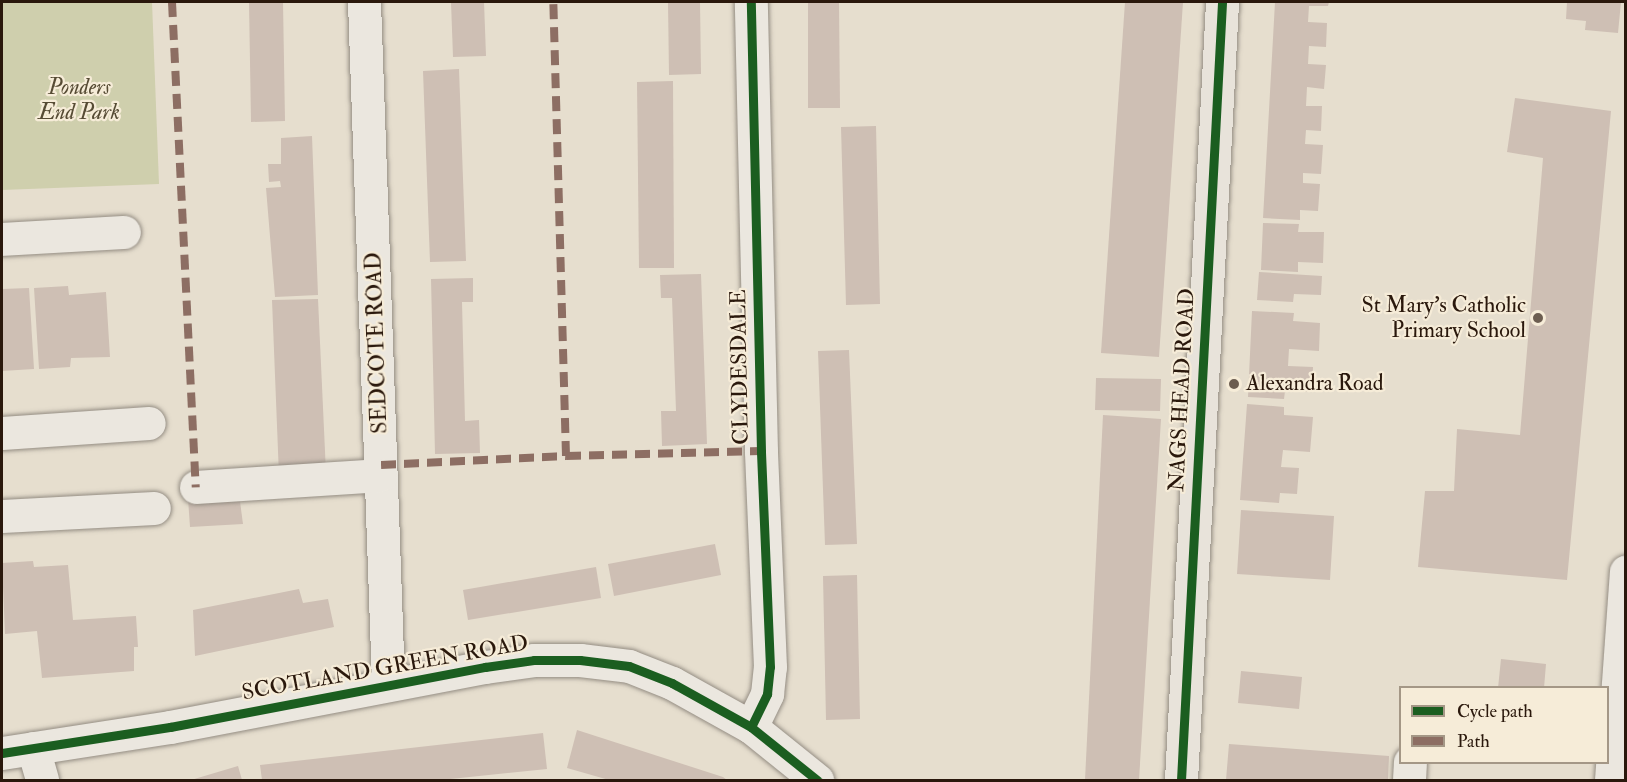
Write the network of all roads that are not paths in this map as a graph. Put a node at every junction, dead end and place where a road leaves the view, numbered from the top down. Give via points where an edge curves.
1 (364, 2) edge
2 (751, 2) edge
3 (1222, 2) edge
4 (124, 232) dead end
5 (2, 238) edge
6 (149, 423) dead end
7 (2, 433) edge
8 (381, 475) junction
9 (196, 487) dead end
10 (154, 508) dead end
11 (2, 516) edge
12 (1626, 572) edge
13 (388, 684) junction
14 (751, 728) junction
15 (17, 750) edge
16 (1410, 764) edge
17 (42, 780) edge
18 (817, 780) edge
19 (1181, 780) edge
20 (1409, 780) edge
21 (1611, 780) edge

1 - 8 street, SEDCOTE ROAD
2 - 14 street, CLYDESDALE via 770,667 767,694
3 - 19 main road, NAGS HEAD ROAD
4 - 5 street
6 - 7 street
8 - 9 street
8 - 13 street, SEDCOTE ROAD
10 - 11 street
12 - 21 street
13 - 14 street, SCOTLAND GREEN ROAD via 534,660 629,666 672,683
13 - 15 street, SCOTLAND GREEN ROAD via 170,727
14 - 18 street, SCOTLAND GREEN ROAD
15 - 17 street
16 - 20 street

